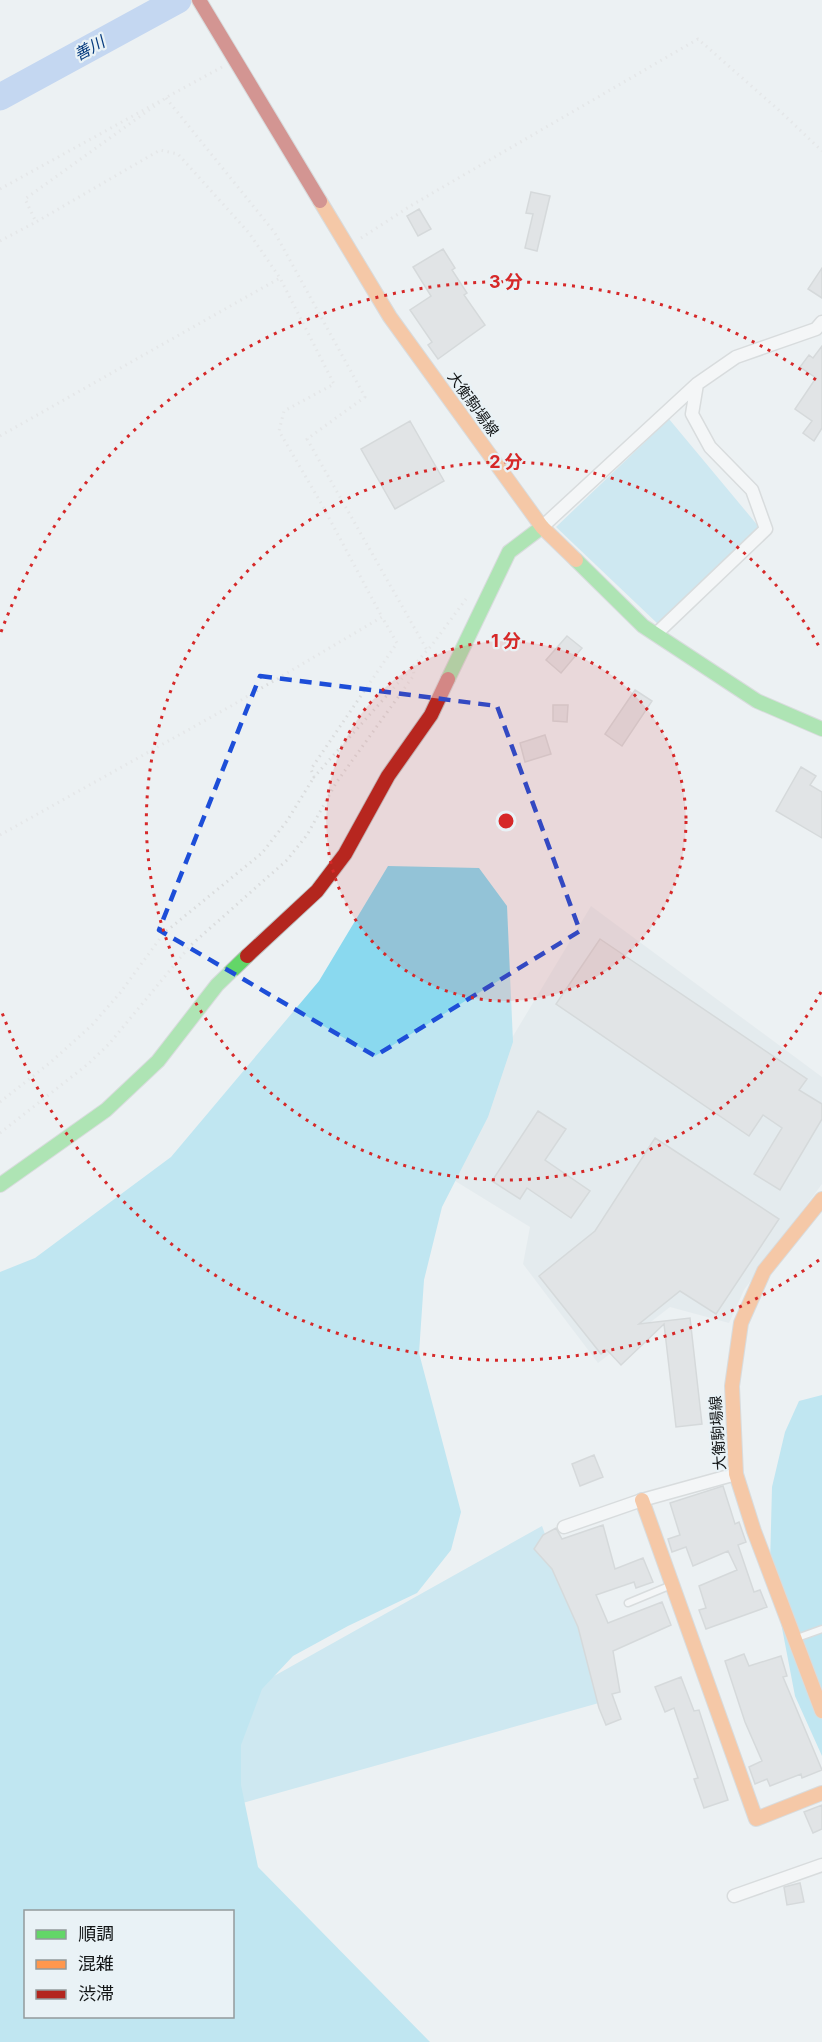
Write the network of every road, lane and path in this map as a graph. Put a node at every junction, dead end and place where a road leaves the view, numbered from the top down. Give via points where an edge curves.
1 (199, 0) edge
2 (234, 61) junction
3 (167, 97) junction
4 (822, 151) edge
5 (0, 189) edge
6 (36, 222) junction
7 (0, 241) edge
8 (347, 247) junction
9 (280, 278) junction
10 (822, 322) edge
11 (697, 384) junction
12 (0, 436) edge
13 (542, 527) junction
14 (472, 591) dead end
15 (382, 617) junction
16 (656, 634) junction
17 (427, 650) junction
18 (413, 665) junction
19 (822, 729) edge
20 (314, 777) junction
21 (0, 835) edge
22 (0, 1102) edge
23 (0, 1133) edge
24 (0, 1185) edge
25 (822, 1199) edge
26 (736, 1474) junction
27 (642, 1500) junction
28 (564, 1527) dead end
29 (672, 1585) junction
30 (628, 1604) dead end
31 (822, 1629) edge
32 (795, 1639) junction
33 (822, 1712) edge
34 (822, 1794) edge
35 (822, 1865) edge
36 (734, 1896) dead end

1 - 2 main road, 大衡駒場線
2 - 3 path
2 - 8 main road, 大衡駒場線
3 - 5 path
3 - 6 path via 25,199
3 - 17 path via 275,233 365,397 307,439
4 - 8 path via 698,39
6 - 7 path
6 - 9 path via 144,158 160,150 169,152 185,161 235,217
8 - 13 main road, 大衡駒場線 via 390,317
9 - 12 path
9 - 15 path via 334,384 284,411 279,431
10 - 11 street via 816,329 736,357
11 - 13 street
11 - 16 street via 692,414 710,447 752,490 765,529
13 - 16 main road, 大衡駒場線 via 643,626
13 - 24 main road via 509,552 431,715 388,776 345,854 317,891 217,985 158,1061 106,1110
14 - 17 path
15 - 20 path via 397,643 311,769
15 - 21 path
16 - 19 main road, 大衡駒場線 via 757,701
17 - 18 path
18 - 20 path
18 - 23 path via 414,675 336,783 307,835 286,860 190,946 102,1051
20 - 22 path via 262,853 164,933 92,1025
25 - 26 main road, 大衡駒場線 via 764,1271 741,1323 732,1386
26 - 27 street
26 - 32 main road, 大衡駒場線
27 - 28 street
27 - 29 main road
29 - 30 lane
29 - 34 main road via 756,1819
31 - 32 lane
32 - 33 main road, 大衡駒場線
35 - 36 street

